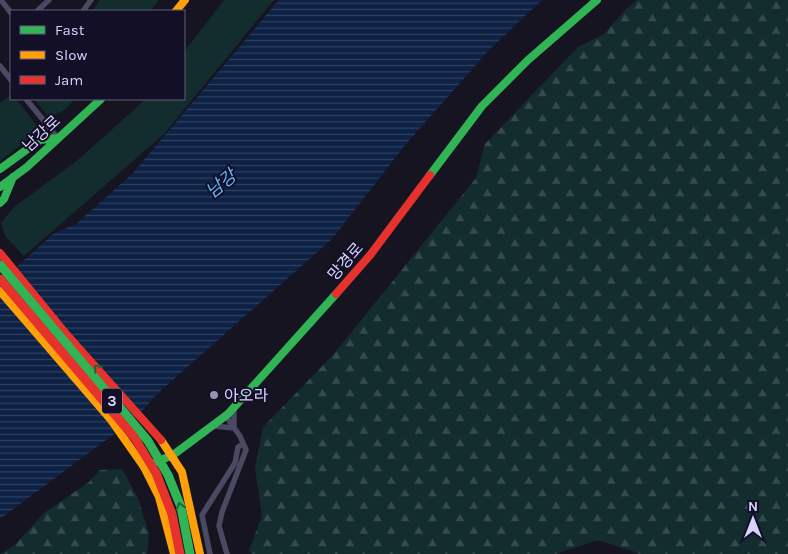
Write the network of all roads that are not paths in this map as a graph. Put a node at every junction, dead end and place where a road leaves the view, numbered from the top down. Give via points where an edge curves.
1 (1, 0) edge
2 (49, 0) edge
3 (185, 0) edge
4 (598, 0) edge
5 (38, 10) edge
6 (177, 10) edge
7 (10, 12) edge
8 (0, 66) edge
9 (10, 79) edge
10 (27, 100) edge
11 (100, 100) edge
12 (58, 138) junction
13 (0, 170) edge
14 (13, 177) junction
15 (0, 187) edge
16 (0, 203) edge
17 (0, 252) edge
18 (0, 265) edge
19 (0, 279) edge
20 (0, 291) edge
21 (234, 406) junction
22 (225, 415) junction
23 (211, 426) junction
24 (234, 428) junction
25 (243, 444) junction
26 (173, 455) junction
27 (144, 467) junction
28 (174, 554) edge
29 (180, 554) edge
30 (190, 554) edge
31 (200, 554) edge
32 (210, 554) edge
33 (227, 554) edge

1 - 7 street
2 - 5 street
3 - 6 main road
4 - 21 main road, 망경로 via 528,60 482,106 371,254
8 - 9 street
10 - 12 street
11 - 12 main road, 남강로
12 - 13 main road via 40,140
12 - 14 main road, 남강로
14 - 15 main road, 남강로
14 - 16 main road
26 -> 17 main road via 67,335
30 -> 18 main road, 3, bridge via 181,507 168,475 148,441
19 - 29 main road, 3, bridge via 134,437 156,473 172,514
20 - 27 main road
21 - 22 main road, 망경로
21 - 24 street
22 - 23 main road, 망경로
22 - 24 street
23 - 24 street
23 - 26 main road, 망경로
24 - 25 street
25 - 32 street via 238,448 235,464 202,516
25 - 33 street via 246,450 219,526
26 - 27 main road, 망경로
26 - 31 main road via 182,472
27 - 28 main road via 159,497

